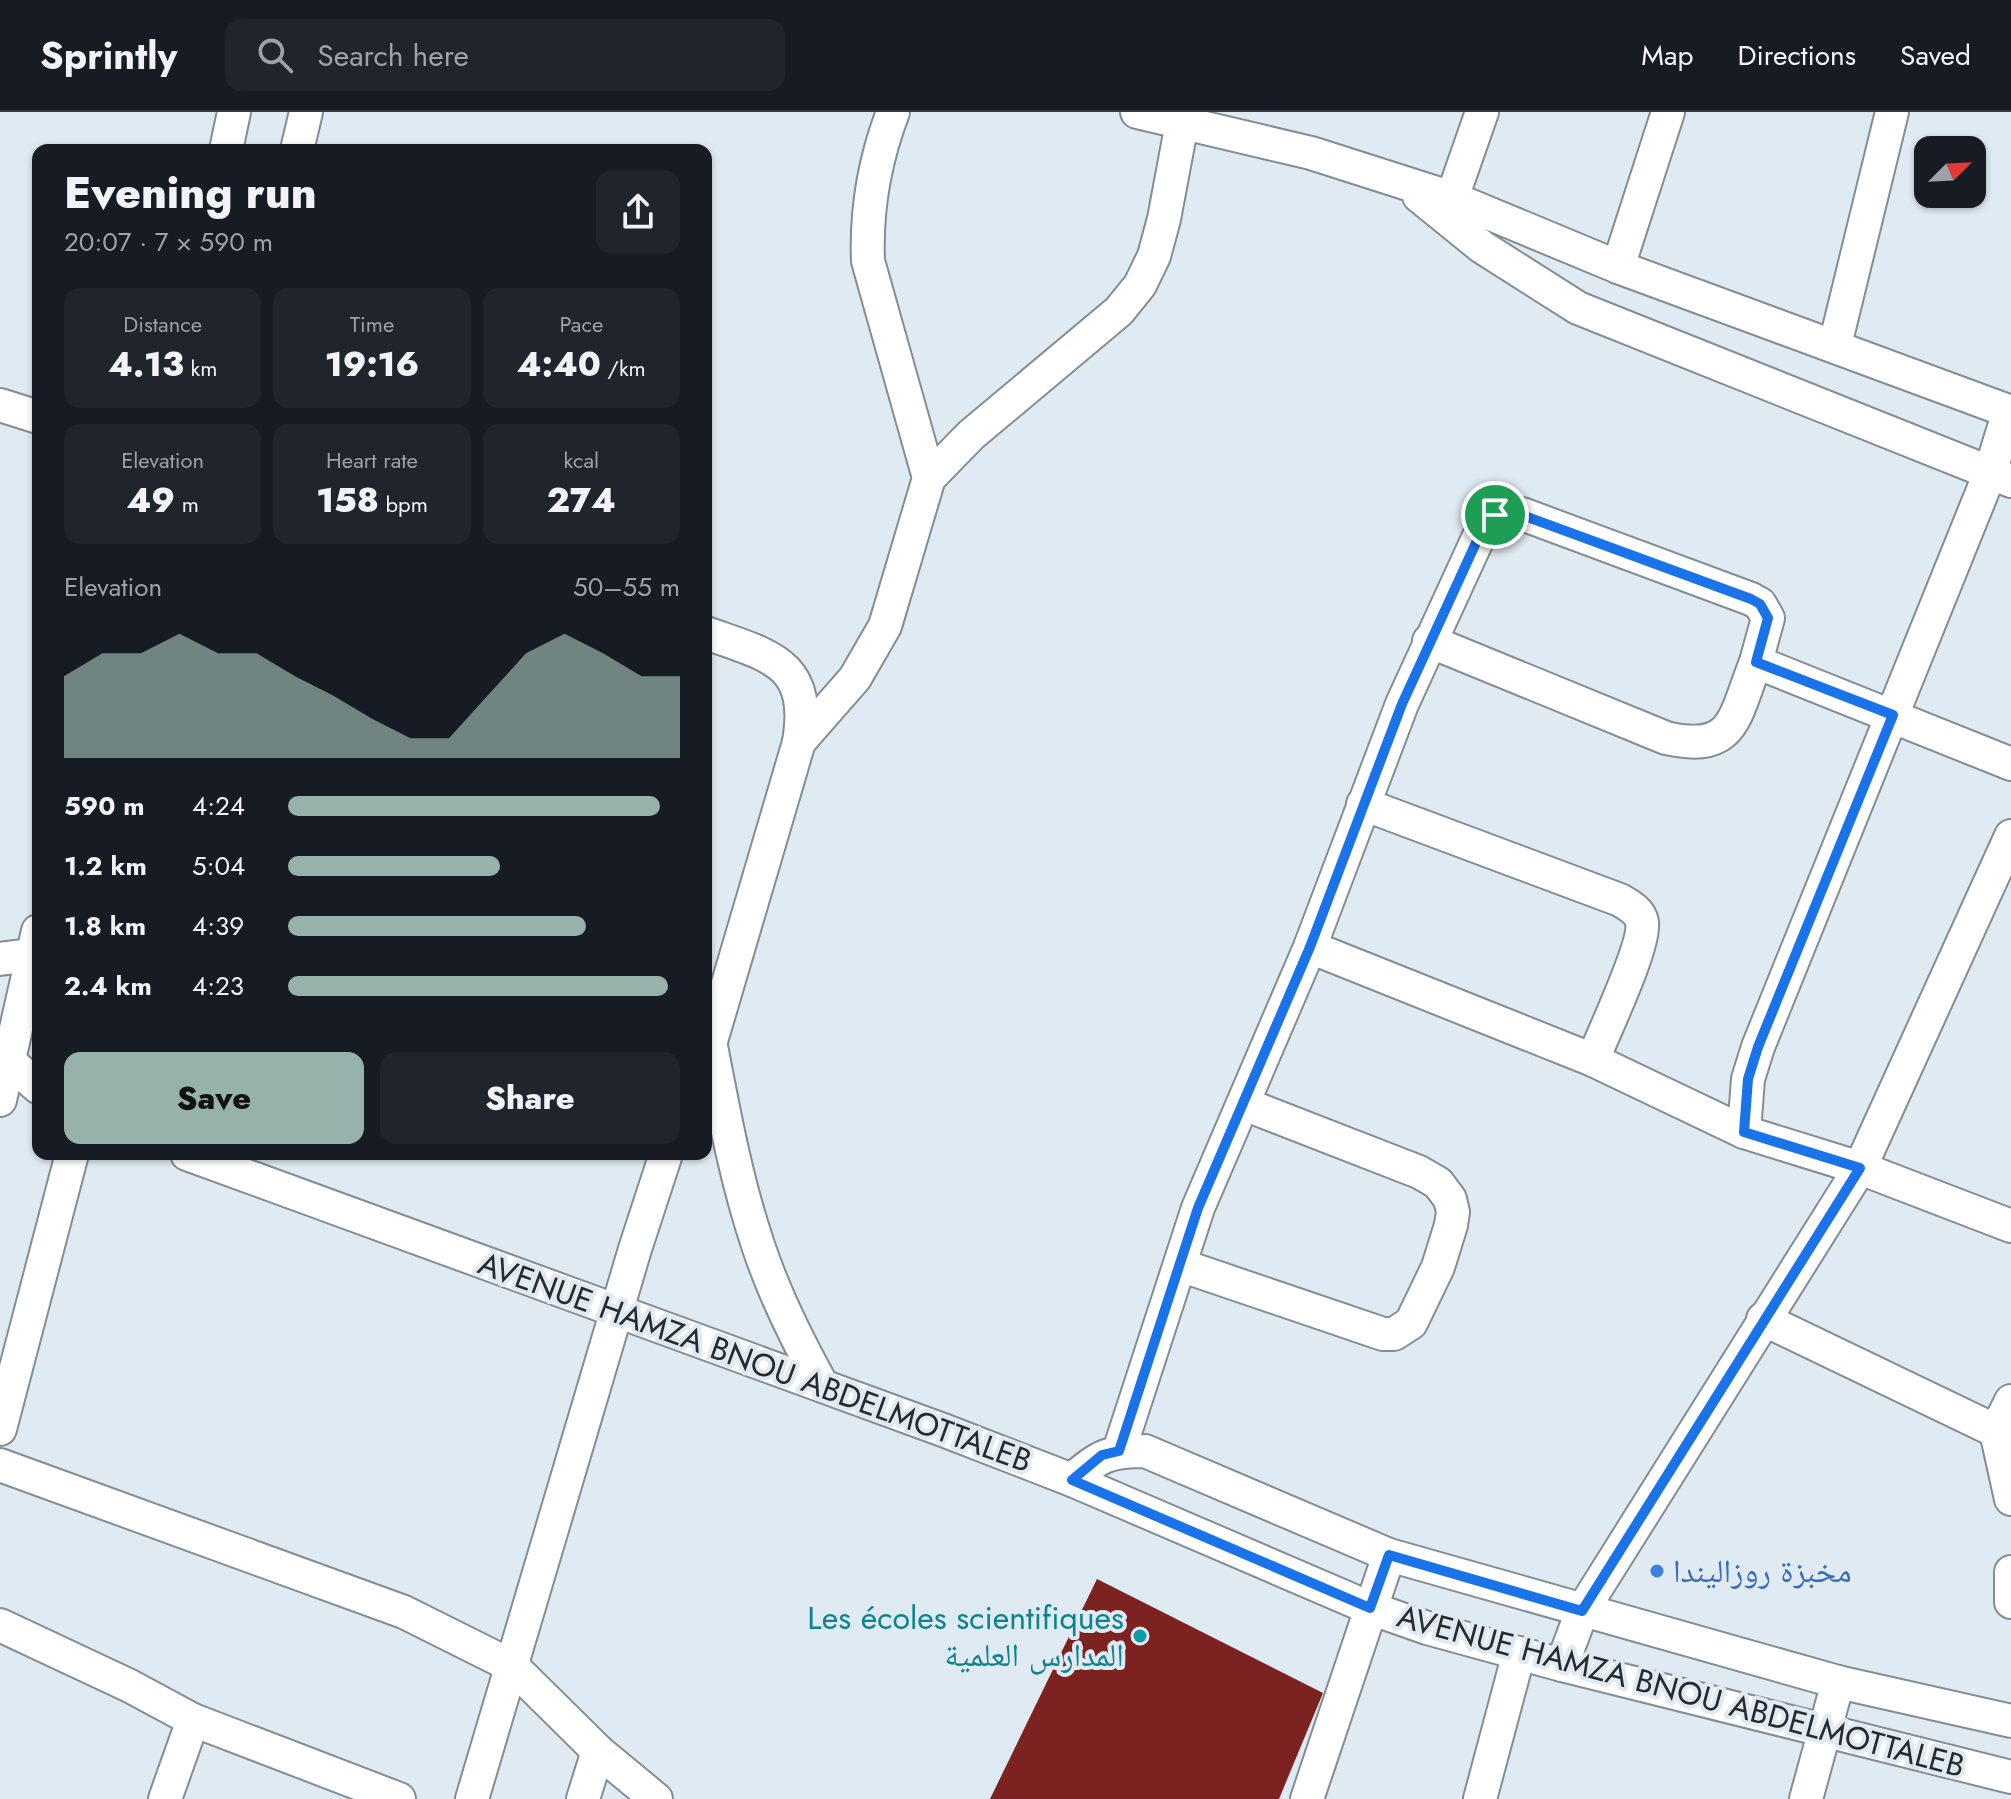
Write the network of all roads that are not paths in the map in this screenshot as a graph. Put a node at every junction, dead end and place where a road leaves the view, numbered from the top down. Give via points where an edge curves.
1 (234, 112) edge
2 (306, 112) edge
3 (893, 112) edge
4 (1137, 112) edge
5 (1482, 112) edge
6 (1668, 112) edge
7 (1892, 112) edge
8 (1182, 123) junction
9 (227, 144) edge
10 (298, 144) edge
11 (1408, 186) junction
12 (1452, 198) junction
13 (1618, 267) junction
14 (1835, 345) junction
15 (0, 405) edge
16 (2010, 411) edge
17 (32, 415) edge
18 (2000, 477) edge
19 (929, 478) junction
20 (712, 635) edge
21 (1429, 641) junction
22 (1756, 662) junction
23 (1893, 715) junction
24 (799, 742) junction
25 (2011, 764) edge
26 (1363, 804) junction
27 (2011, 836) edge
28 (32, 947) edge
29 (1310, 947) junction
30 (0, 959) edge
31 (32, 960) edge
32 (712, 1038) edge
33 (5, 1057) edge
34 (1593, 1060) junction
35 (712, 1069) edge
36 (32, 1082) edge
37 (0, 1100) edge
38 (1244, 1104) junction
39 (1744, 1132) junction
40 (70, 1160) edge
41 (204, 1160) edge
42 (664, 1160) edge
43 (1860, 1168) junction
44 (2011, 1226) edge
45 (1180, 1265) junction
46 (618, 1310) junction
47 (1763, 1319) junction
48 (822, 1385) junction
49 (2011, 1401) edge
50 (0, 1429) edge
51 (1996, 1431) junction
52 (1119, 1451) junction
53 (0, 1465) edge
54 (1072, 1480) junction
55 (2011, 1499) edge
56 (1389, 1555) junction
57 (2011, 1572) edge
58 (2011, 1602) edge
59 (1370, 1608) junction
60 (1582, 1611) junction
61 (0, 1625) edge
62 (1519, 1653) junction
63 (1562, 1665) junction
64 (512, 1666) junction
65 (1838, 1682) junction
66 (2011, 1714) edge
67 (193, 1720) junction
68 (1825, 1732) junction
69 (598, 1751) junction
70 (2011, 1777) edge
71 (165, 1799) edge
72 (399, 1799) edge
73 (472, 1799) edge
74 (583, 1799) edge
75 (656, 1799) edge
76 (1307, 1799) edge
77 (1480, 1799) edge
78 (1806, 1799) edge

1 - 9 street
2 - 10 street
3 - 19 street via 872,188 868,261
4 - 8 street
5 - 12 street
6 - 13 street
7 - 14 street
8 - 11 street via 1311,153
8 - 19 street via 1161,231 1140,285 1119,311 971,435
11 - 12 street
11 - 18 street via 1482,247 1578,308
12 - 13 street
13 - 14 street
14 - 16 street
15 - 17 street
16 - 18 street
18 - 23 street
19 - 24 street via 885,626 855,678
20 - 24 street via 766,655 794,680 803,717
21 - 22 street via 1686,743 1712,741 1728,730
21 - 22 street via 1486,521 1511,511 1760,604 1768,618
21 - 26 street
22 - 23 street
23 - 25 street
23 - 39 street via 1758,1047 1748,1079
24 - 32 street
26 - 29 street
26 - 34 street via 1620,900 1639,913 1640,943
27 - 43 street
28 - 30 street
29 - 34 street
29 - 38 street
31 - 33 street
33 - 36 street
33 - 37 street
34 - 39 street
35 - 48 street via 757,1244 794,1334
38 - 45 street via 1198,1208
38 - 45 street via 1438,1183 1453,1212 1438,1267 1411,1323 1394,1334 1383,1334
39 - 43 street
40 - 50 street
41 - 46 street, AVENUE HAMZA BNOU ABDELMOTTALEB
42 - 46 street
43 - 44 street
43 - 47 street
45 - 52 street
46 - 48 street, AVENUE HAMZA BNOU ABDELMOTTALEB
46 - 64 street
47 - 51 street
47 - 60 street
48 - 54 street, AVENUE HAMZA BNOU ABDELMOTTALEB
49 - 51 street
51 - 55 street
52 - 54 street via 1102,1455
52 - 56 street via 1145,1451
53 - 64 street via 404,1612
54 - 59 street, AVENUE HAMZA BNOU ABDELMOTTALEB
56 - 59 street
56 - 60 street
57 - 58 street
59 - 62 street, AVENUE HAMZA BNOU ABDELMOTTALEB
59 - 76 street
60 - 63 street
60 - 65 street
61 - 67 street
62 - 63 street, AVENUE HAMZA BNOU ABDELMOTTALEB
62 - 77 street
63 - 68 street, AVENUE HAMZA BNOU ABDELMOTTALEB
64 - 69 street
64 - 73 street
65 - 66 street
65 - 68 street
67 - 71 street
67 - 72 street
68 - 70 street, AVENUE HAMZA BNOU ABDELMOTTALEB
68 - 78 street
69 - 74 street
69 - 75 street

